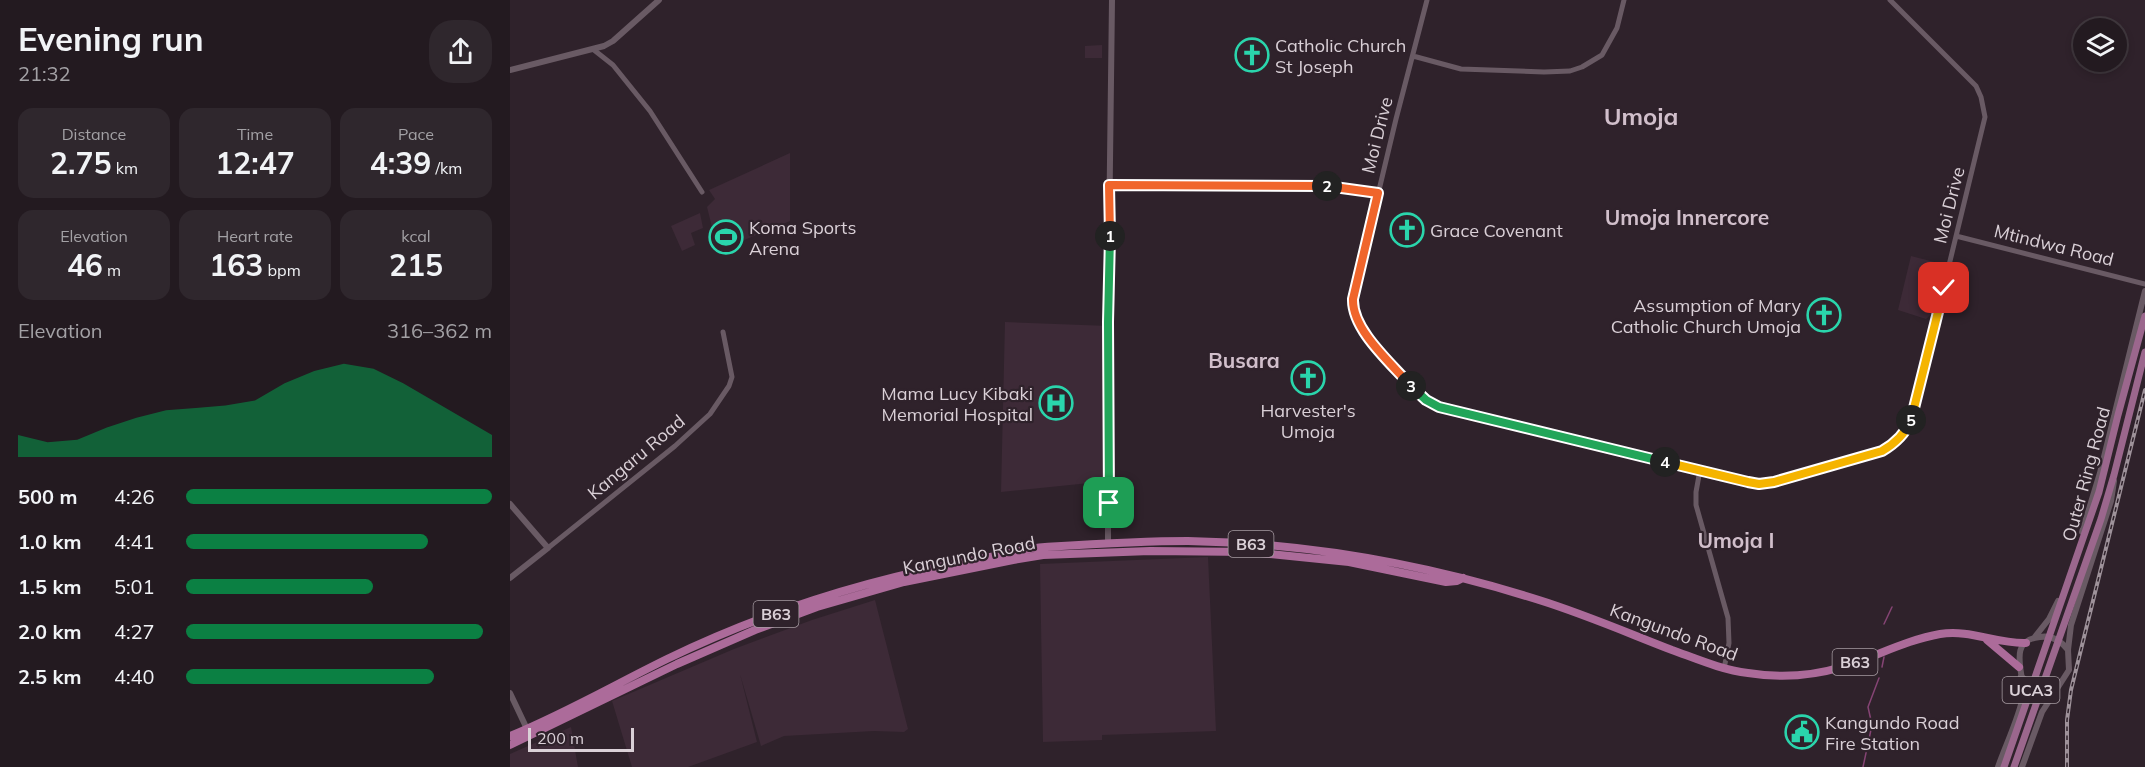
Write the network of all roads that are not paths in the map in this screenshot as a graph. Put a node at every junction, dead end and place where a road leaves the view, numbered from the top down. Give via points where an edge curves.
1 (659, 0) edge
2 (1112, 0) edge
3 (1427, 0) edge
4 (1624, 0) edge
5 (1890, 0) edge
6 (594, 50) junction
7 (1413, 56) junction
8 (510, 70) edge
9 (1109, 185) junction
10 (702, 192) dead end
11 (1378, 193) junction
12 (1956, 236) junction
13 (2145, 284) edge
14 (2145, 291) edge
15 (2145, 316) edge
16 (723, 332) dead end
17 (2145, 352) edge
18 (2106, 465) junction
19 (1700, 470) junction
20 (2100, 473) junction
21 (2114, 475) junction
22 (510, 504) edge
23 (1108, 543) junction
24 (548, 548) junction
25 (1390, 565) junction
26 (510, 578) edge
27 (1983, 637) junction
28 (2034, 638) junction
29 (2026, 643) junction
30 (2068, 651) junction
31 (2019, 667) junction
32 (1724, 669) junction
33 (2021, 676) junction
34 (2058, 685) junction
35 (510, 693) edge
36 (527, 729) junction
37 (510, 736) edge
38 (510, 745) edge
39 (1998, 767) edge
40 (2004, 767) edge
41 (2013, 767) edge
42 (2022, 767) edge

1 - 6 main road via 613,41
2 - 9 main road
3 - 7 street, Moi Drive
4 - 7 street via 1617,28 1602,55 1570,71 1461,69
5 - 12 street, Moi Drive via 1959,67 1982,97 1982,134
6 - 8 main road
6 - 10 street via 613,65 650,111
7 - 11 street, Moi Drive
9 - 11 street via 1324,186
9 - 23 main road
11 - 19 street, Moi Drive via 1353,299 1354,312 1360,326 1421,396 1446,409
12 - 13 street, Mtindwa Road
12 - 19 street, Moi Drive via 1910,422 1894,444 1860,458 1764,484
14 - 20 main road
15 - 18 main road, Outer Ring Road / UCA3
16 - 24 street, Kangaru Road via 732,377 710,414
17 - 21 main road, Outer Ring Road / UCA3
18 - 20 main road
18 - 40 main road, Outer Ring Road / UCA3 via 2082,547
19 - 32 street via 1696,505 1728,618
20 - 28 main road via 2058,603
21 - 30 main road, Outer Ring Road / UCA3 via 2111,501 2075,610
21 - 41 main road, Outer Ring Road / UCA3
22 - 24 main road
23 - 25 highway, Kangundo Road / B63 via 1263,544
23 - 36 highway, Kangundo Road / B63 via 1042,548 943,566 832,594 712,639
24 - 26 main road, Kangaru Road
25 - 32 highway, Kangundo Road / B63 via 1463,578 1565,608
25 - 38 highway, Kangundo Road / B63 via 1295,555 1176,550 1043,555 931,576 844,598 755,630
27 - 29 highway, Kangundo Road via 2010,644
27 - 31 highway
27 - 32 highway, Kangundo Road / B63 via 1965,633 1935,635 1816,673 1771,675
28 - 29 main road
28 - 30 main road via 2057,639
29 - 31 main road via 2019,656
30 - 34 main road, Outer Ring Road via 2069,670
31 - 33 main road
33 - 34 main road via 2038,688
33 - 39 main road, UCA3 via 2023,698
34 - 42 main road, Outer Ring Road / UCA3 via 2042,712
35 - 36 main road
36 - 37 highway, Kangundo Road / B63

